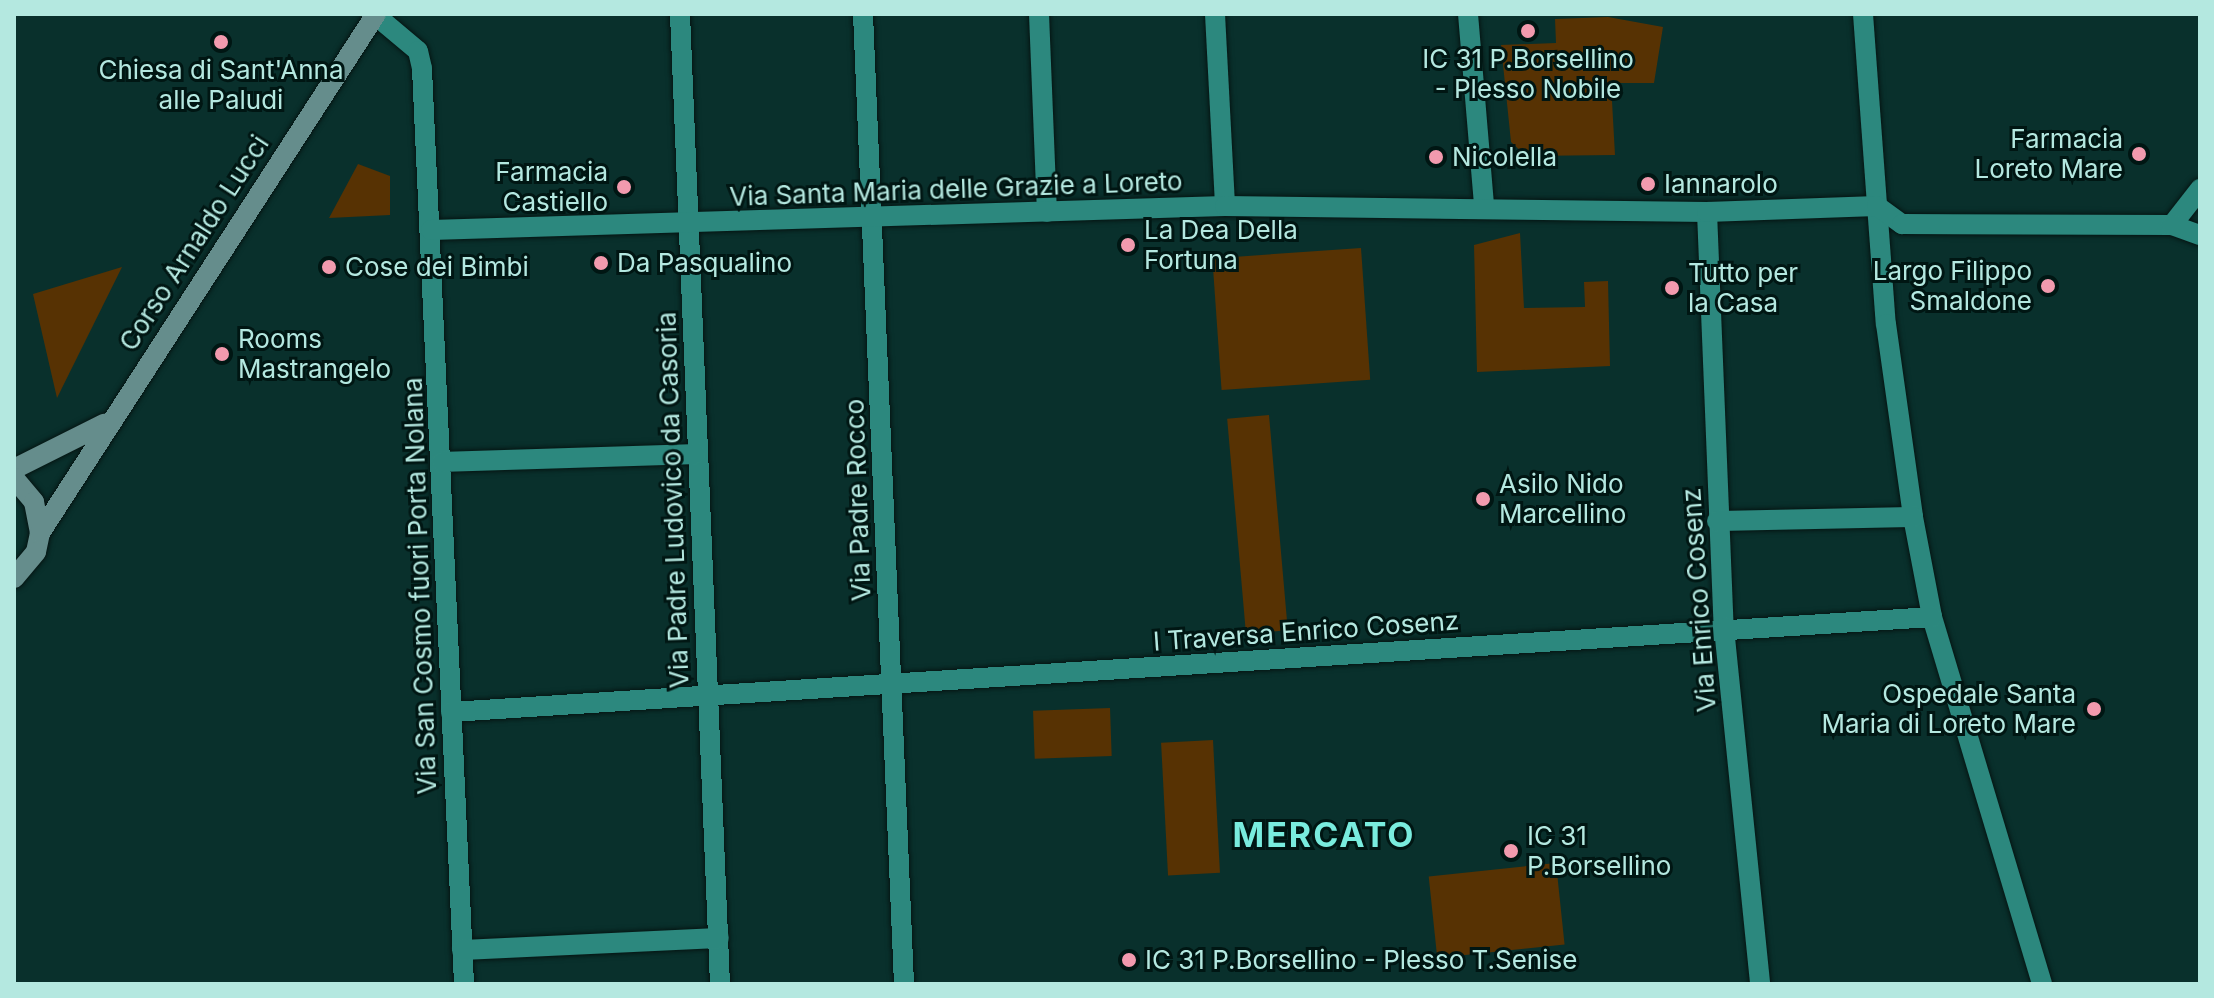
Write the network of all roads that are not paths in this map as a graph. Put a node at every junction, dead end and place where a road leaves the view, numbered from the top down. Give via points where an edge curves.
1 (375, 14) edge
2 (680, 14) edge
3 (863, 14) edge
4 (1039, 14) edge
5 (1215, 14) edge
6 (1468, 14) edge
7 (1863, 14) edge
8 (2200, 189) edge
9 (1225, 206) junction
10 (1484, 206) junction
11 (1877, 206) junction
12 (1047, 212) junction
13 (1707, 212) junction
14 (872, 217) junction
15 (689, 224) junction
16 (2172, 225) junction
17 (431, 230) junction
18 (2200, 235) edge
19 (108, 422) junction
20 (696, 454) junction
21 (442, 462) junction
22 (14, 469) edge
23 (14, 478) edge
24 (1913, 517) junction
25 (1717, 521) junction
26 (40, 533) junction
27 (14, 578) edge
28 (1932, 617) junction
29 (1724, 628) junction
30 (892, 687) junction
31 (707, 695) junction
32 (451, 712) junction
33 (719, 938) junction
34 (462, 950) junction
35 (464, 984) edge
36 (720, 984) edge
37 (904, 984) edge
38 (1760, 984) edge
39 (2042, 984) edge

1 - 17 street, Via San Cosmo fuori Porta Nolana via 418,51
1 - 19 main road, Corso Arnaldo Lucci
2 - 15 street, Via Padre Ludovico da Casoria
3 - 14 street, Via Padre Rocco
4 - 12 street
5 - 9 street
6 - 10 street
7 - 11 street
8 - 16 street
9 - 10 street, Via Santa Maria delle Grazie a Loreto
9 - 12 street, Via Santa Maria delle Grazie a Loreto
10 - 13 street, Via Santa Maria delle Grazie a Loreto
11 - 13 street, Via Santa Maria delle Grazie a Loreto
11 - 16 street via 1902,224
11 - 24 street via 1896,416
12 - 14 street, Via Santa Maria delle Grazie a Loreto
13 - 25 street, Via Enrico Cosenz
14 - 15 street, Via Santa Maria delle Grazie a Loreto
14 - 30 street, Via Padre Rocco
15 - 17 street, Via Santa Maria delle Grazie a Loreto
15 - 20 street, Via Padre Ludovico da Casoria
16 - 18 street
17 - 21 street, Via San Cosmo fuori Porta Nolana
19 - 22 main road
19 - 26 main road, Corso Arnaldo Lucci
20 - 21 street
20 - 31 street, Via Padre Ludovico da Casoria
21 - 32 street, Via San Cosmo fuori Porta Nolana
23 - 26 main road via 34,502
24 - 25 street
24 - 28 street
25 - 29 street, Via Enrico Cosenz
26 - 27 main road, Corso Arnaldo Lucci via 36,552
28 - 29 street, I Traversa Enrico Cosenz
28 - 39 street
29 - 30 street, I Traversa Enrico Cosenz
29 - 38 street, Via Enrico Cosenz
30 - 31 street, I Traversa Enrico Cosenz
30 - 37 street, Via Padre Rocco
31 - 32 street, I Traversa Enrico Cosenz
31 - 33 street, Via Padre Ludovico da Casoria
32 - 34 street, Via San Cosmo fuori Porta Nolana
33 - 34 street
33 - 36 street, Via Padre Ludovico da Casoria
34 - 35 street, Via San Cosmo fuori Porta Nolana

